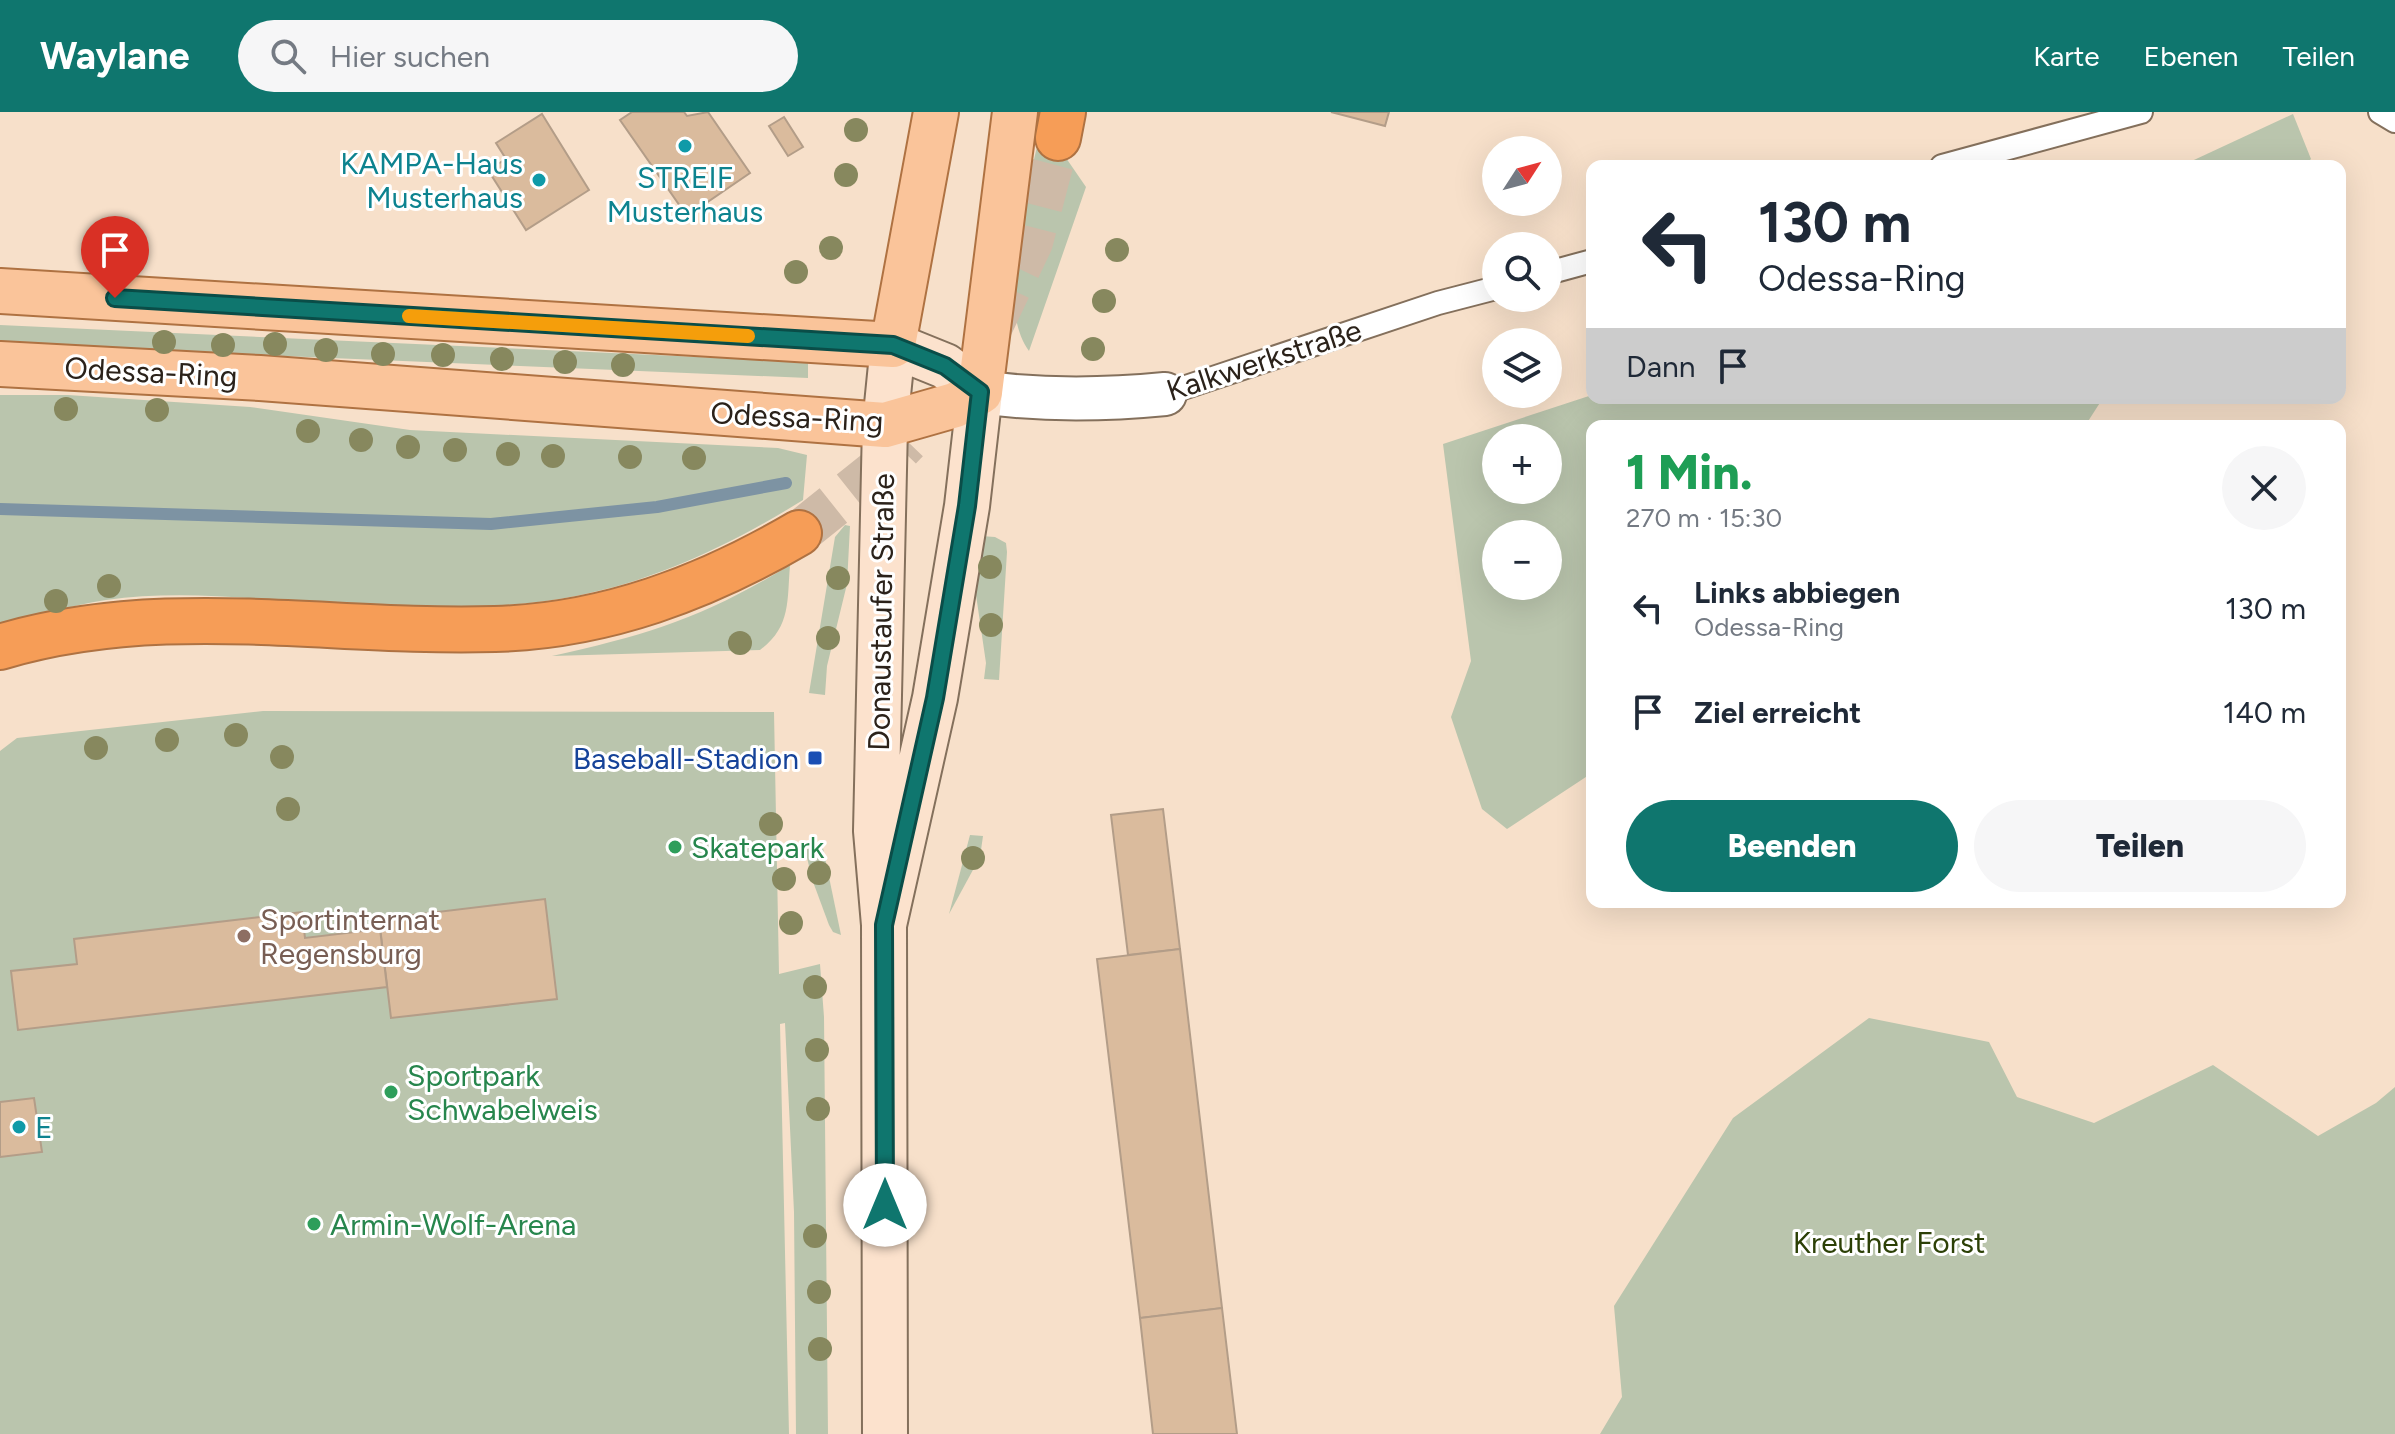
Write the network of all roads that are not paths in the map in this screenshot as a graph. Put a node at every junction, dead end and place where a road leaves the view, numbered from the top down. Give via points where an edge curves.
1 (936, 112) edge
2 (1015, 112) edge
3 (2141, 112) edge
4 (2380, 112) edge
5 (2395, 121) edge
6 (1964, 160) edge
7 (1586, 263) edge
8 (1562, 269) edge
9 (0, 291) edge
10 (1482, 292) edge
11 (893, 345) junction
12 (0, 364) edge
13 (980, 392) junction
14 (1165, 394) joint
15 (885, 425) junction
16 (799, 533) tunnel mouth
17 (0, 647) edge
18 (884, 925) junction
19 (885, 1434) edge

1 - 11 main road, Donaustaufer Straße
2 - 13 main road, Donaustaufer Straße
3 - 6 lane
4 - 5 lane
7 - 8 lane
9 - 11 main road
10 - 14 lane, Kalkwerkstraße
11 - 13 main road via 945,366
11 - 15 main road, Donaustaufer Straße
12 - 15 main road, Odessa-Ring
13 - 14 street, Kalkwerkstraße via 1064,400
13 - 15 main road, Odessa-Ring via 955,405
13 - 18 main road, Donaustaufer Straße via 935,698
15 - 18 main road, Donaustaufer Straße via 876,831
16 - 17 highway via 752,560 654,601 550,624 496,629 267,620 148,622 92,625
18 - 19 main road, Donaustaufer Straße

